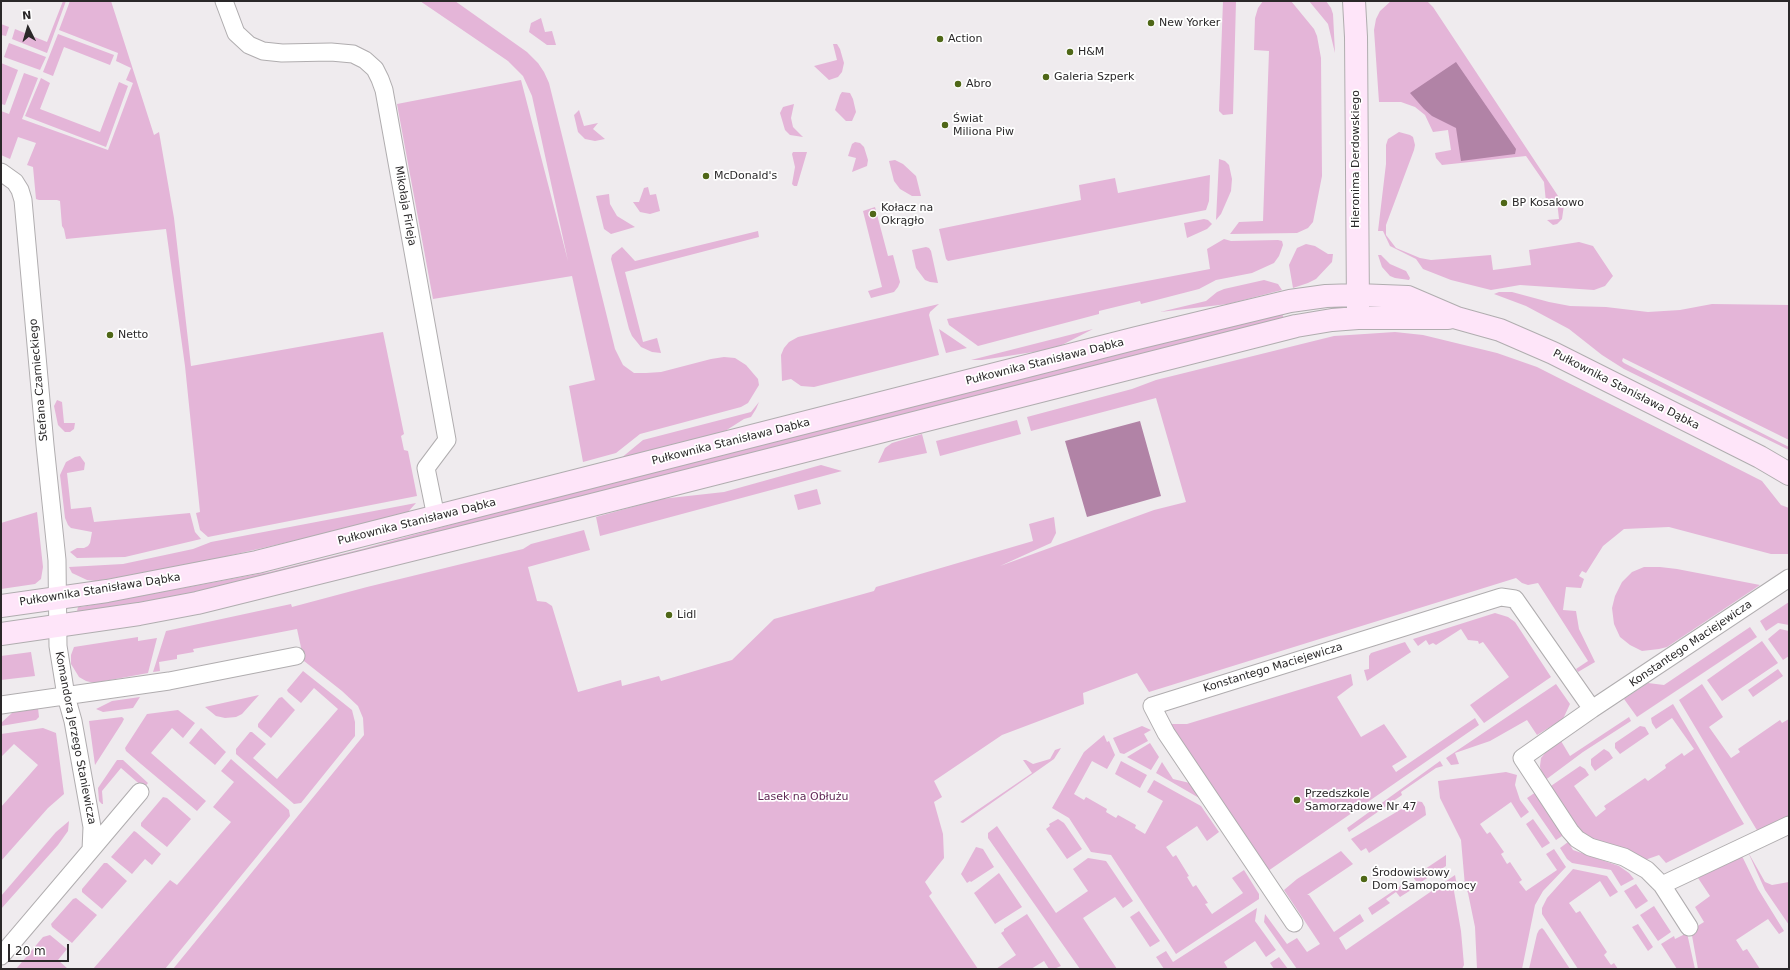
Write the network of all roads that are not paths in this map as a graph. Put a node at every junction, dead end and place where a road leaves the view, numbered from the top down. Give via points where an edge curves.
1 (224, 1) edge
2 (1354, 1) edge
3 (1, 172) edge
4 (1357, 295) junction
5 (1358, 318) junction
6 (1457, 318) junction
7 (1789, 474) edge
8 (436, 517) junction
9 (1789, 578) edge
10 (58, 598) junction
11 (1, 606) edge
12 (59, 626) junction
13 (1, 634) edge
14 (296, 656) dead end
15 (66, 696) junction
16 (1, 705) edge
17 (1592, 709) junction
18 (140, 792) dead end
19 (1789, 824) edge
20 (91, 850) junction
21 (1662, 885) junction
22 (1294, 923) dead end
23 (1689, 927) dead end
24 (1, 956) edge

1 - 8 street, Mikołaja Firleja via 236,33 249,45 282,53 353,54 375,69 380,79 447,440 426,468
2 - 4 street, Hieronima Derdowskiego
3 - 10 street, Stefana Czarnieckiego via 15,182 23,200 57,560
4 - 5 street, Hieronima Derdowskiego
4 - 6 street, Pułkownika Stanisława Dąbka via 1408,297
4 - 8 street, Pułkownika Stanisława Dąbka via 1290,301
5 - 6 street, Pułkownika Stanisława Dąbka
5 - 12 street, Pułkownika Stanisława Dąbka via 1332,320 1281,330 584,507 197,602
6 - 7 street, Pułkownika Stanisława Dąbka via 1500,330 1553,353
8 - 10 street, Pułkownika Stanisława Dąbka via 256,562
9 - 17 street, Konstantego Maciejewicza
10 - 11 street, Pułkownika Stanisława Dąbka
10 - 12 street, Stefana Czarnieckiego
12 - 13 street, Pułkownika Stanisława Dąbka
12 - 15 street, Komandora Jerzego Staniewicza via 58,646
14 - 15 street via 169,681
15 - 16 street
15 - 20 street, Komandora Jerzego Staniewicza via 92,827
17 - 21 street, Konstantego Maciejewicza via 1522,758 1577,838 1590,847 1628,859 1646,870
17 - 22 street, Konstantego Maciejewicza via 1516,599 1501,597 1152,706 1166,733
18 - 20 street, Komandora Jerzego Staniewicza
19 - 21 street
20 - 24 street, Komandora Jerzego Staniewicza
21 - 23 street, Konstantego Maciejewicza

